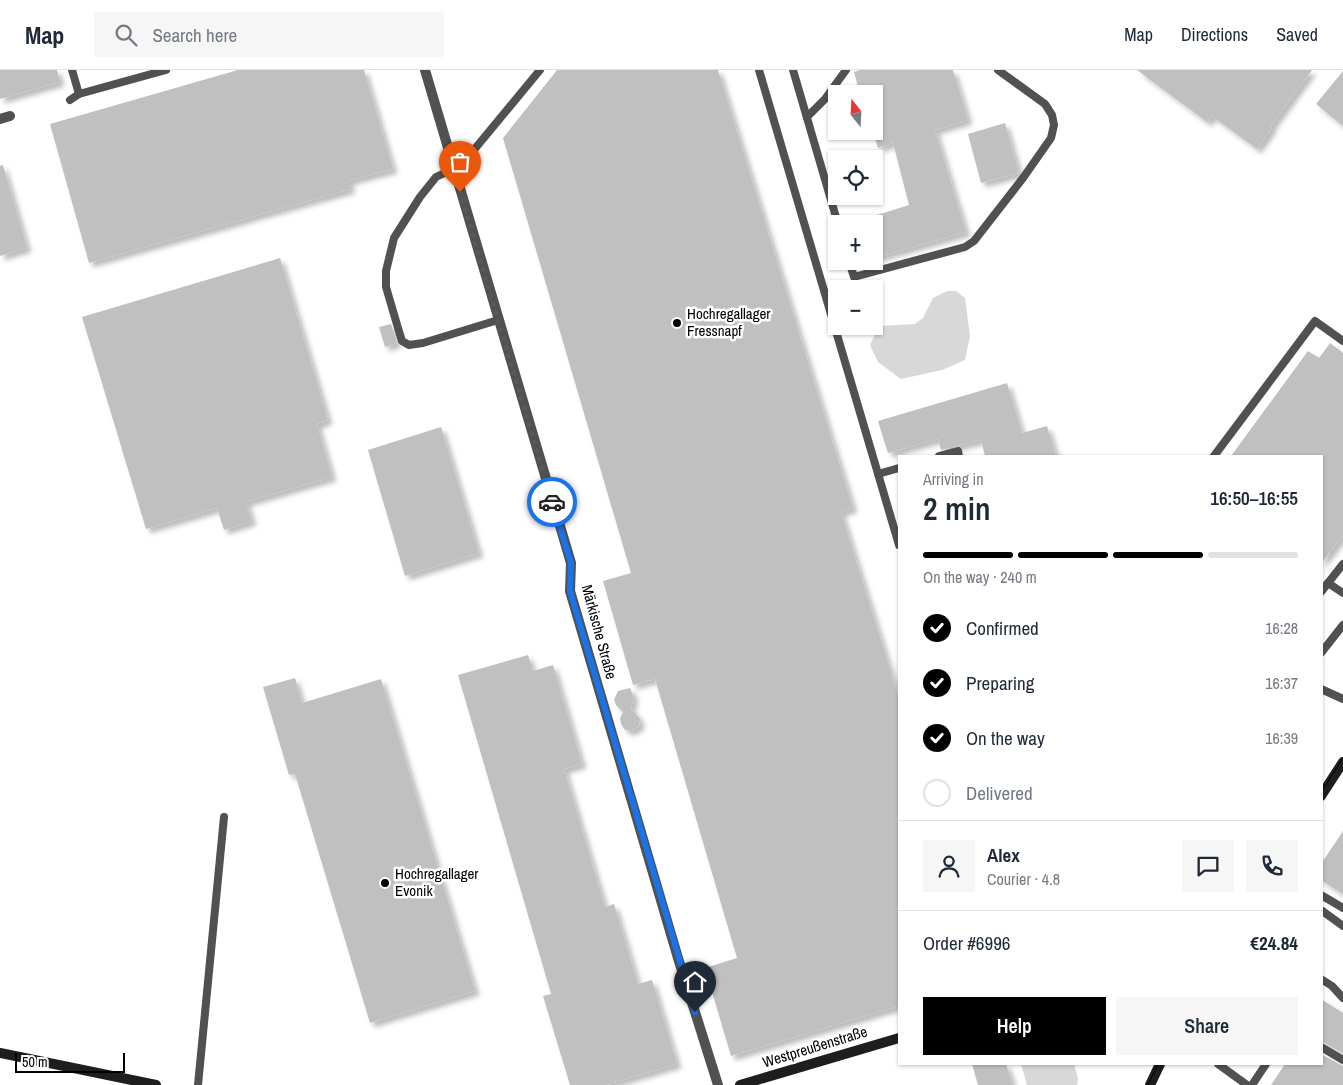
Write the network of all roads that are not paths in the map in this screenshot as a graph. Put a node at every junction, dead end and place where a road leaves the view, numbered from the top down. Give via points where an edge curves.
1 (72, 70) edge
2 (166, 70) edge
3 (425, 70) edge
4 (540, 70) edge
5 (759, 70) edge
6 (793, 70) edge
7 (846, 70) edge
8 (998, 70) edge
9 (79, 94) junction
10 (70, 100) dead end
11 (807, 117) junction
12 (453, 171) junction
13 (835, 215) edge
14 (883, 269) edge
15 (852, 270) edge
16 (880, 270) edge
17 (498, 320) junction
18 (1343, 341) edge
19 (943, 455) edge
20 (959, 455) edge
21 (1215, 455) edge
22 (898, 468) edge
23 (878, 474) junction
24 (898, 542) edge
25 (1343, 564) edge
26 (1328, 582) junction
27 (1323, 589) edge
28 (1343, 593) edge
29 (1343, 625) edge
30 (1323, 650) edge
31 (1323, 690) edge
32 (1343, 699) edge
33 (1342, 766) edge
34 (1323, 793) edge
35 (224, 817) dead end
36 (1323, 896) edge
37 (1343, 908) edge
38 (1323, 911) edge
39 (1343, 926) edge
40 (1323, 980) edge
41 (1343, 998) edge
42 (898, 1038) edge
43 (1323, 1048) edge
44 (0, 1053) edge
45 (1343, 1060) edge
46 (1160, 1065) edge
47 (1219, 1065) edge
48 (1265, 1065) edge
49 (156, 1085) edge
50 (198, 1085) edge
51 (718, 1085) edge
52 (740, 1085) edge
53 (1150, 1085) edge
54 (1247, 1085) edge
55 (1252, 1085) edge

1 - 9 lane
2 - 9 lane
3 - 12 street, Märkische Straße
4 - 12 lane
5 - 23 lane
6 - 11 lane
7 - 11 lane
8 - 14 lane via 1045,104 1054,125 1051,138 974,241 965,247
9 - 10 lane
11 - 13 lane
12 - 17 street, Märkische Straße
12 - 17 lane via 436,177 394,238 386,271 386,287 398,328 402,341 409,345
15 - 16 lane via 854,277
17 - 51 street, Märkische Straße via 571,563 570,591
18 - 21 lane via 1315,321
19 - 20 lane via 958,451
22 - 23 lane
23 - 24 lane
25 - 26 lane
26 - 27 lane
26 - 28 lane
29 - 30 lane
31 - 32 lane
33 - 34 street
35 - 50 lane
36 - 37 lane
38 - 39 lane
40 - 41 lane
42 - 52 street, Westpreußenstraße
43 - 45 lane
44 - 49 street
46 - 53 street
47 - 54 lane
48 - 55 lane

